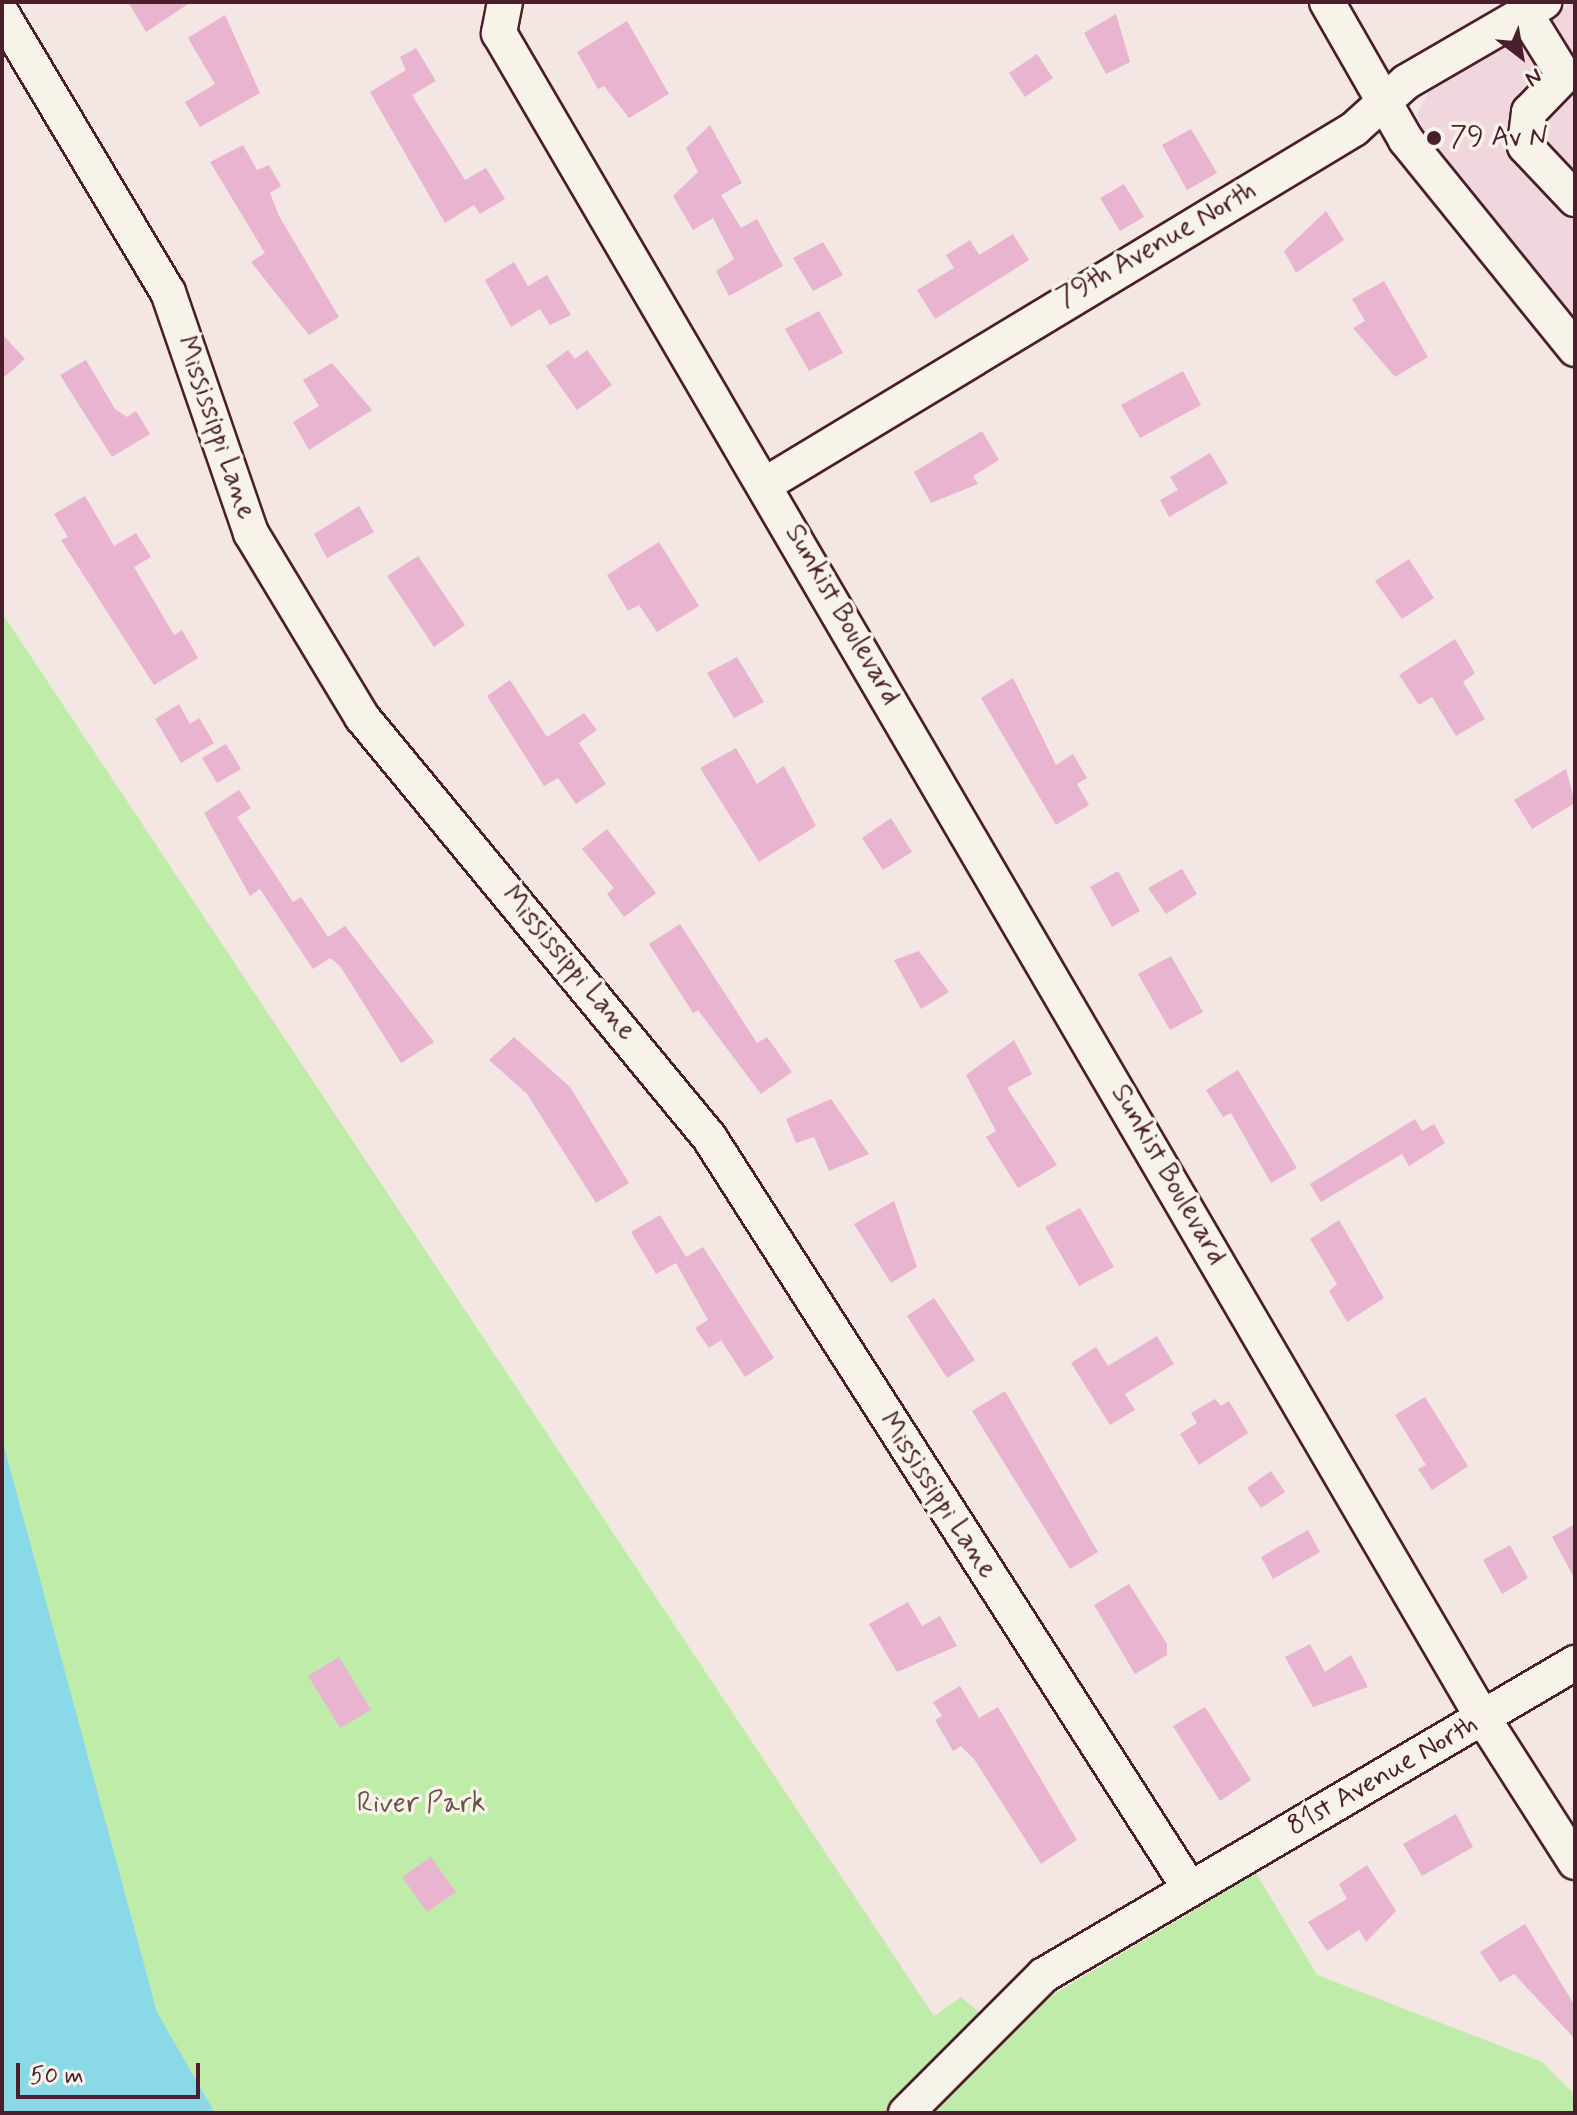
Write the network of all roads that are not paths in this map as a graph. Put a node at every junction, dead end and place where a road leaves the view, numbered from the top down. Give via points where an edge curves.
1 (1327, 2) edge
2 (1534, 8) edge
3 (2, 14) edge
4 (502, 18) edge
5 (1570, 73) edge
6 (1382, 104) junction
7 (1575, 199) edge
8 (1575, 349) edge
9 (766, 484) junction
10 (1575, 1663) edge
11 (1483, 1718) junction
12 (1575, 1862) edge
13 (1190, 1889) junction
14 (906, 2113) edge

1 - 6 street
2 - 5 street
2 - 6 street, 79th Avenue North via 1406,82
3 - 13 street, Mississippi Lane via 168,292 251,533 362,717 709,1137
4 - 9 street, Sunkist Boulevard
5 - 7 street via 1529,112 1525,146
6 - 8 street
6 - 9 street, 79th Avenue North via 1354,129
9 - 11 street, Sunkist Boulevard
10 - 11 street, 81st Avenue North
11 - 12 street, Sunkist Boulevard
11 - 13 street, 81st Avenue North
13 - 14 street, 81st Avenue North via 1023,1990

